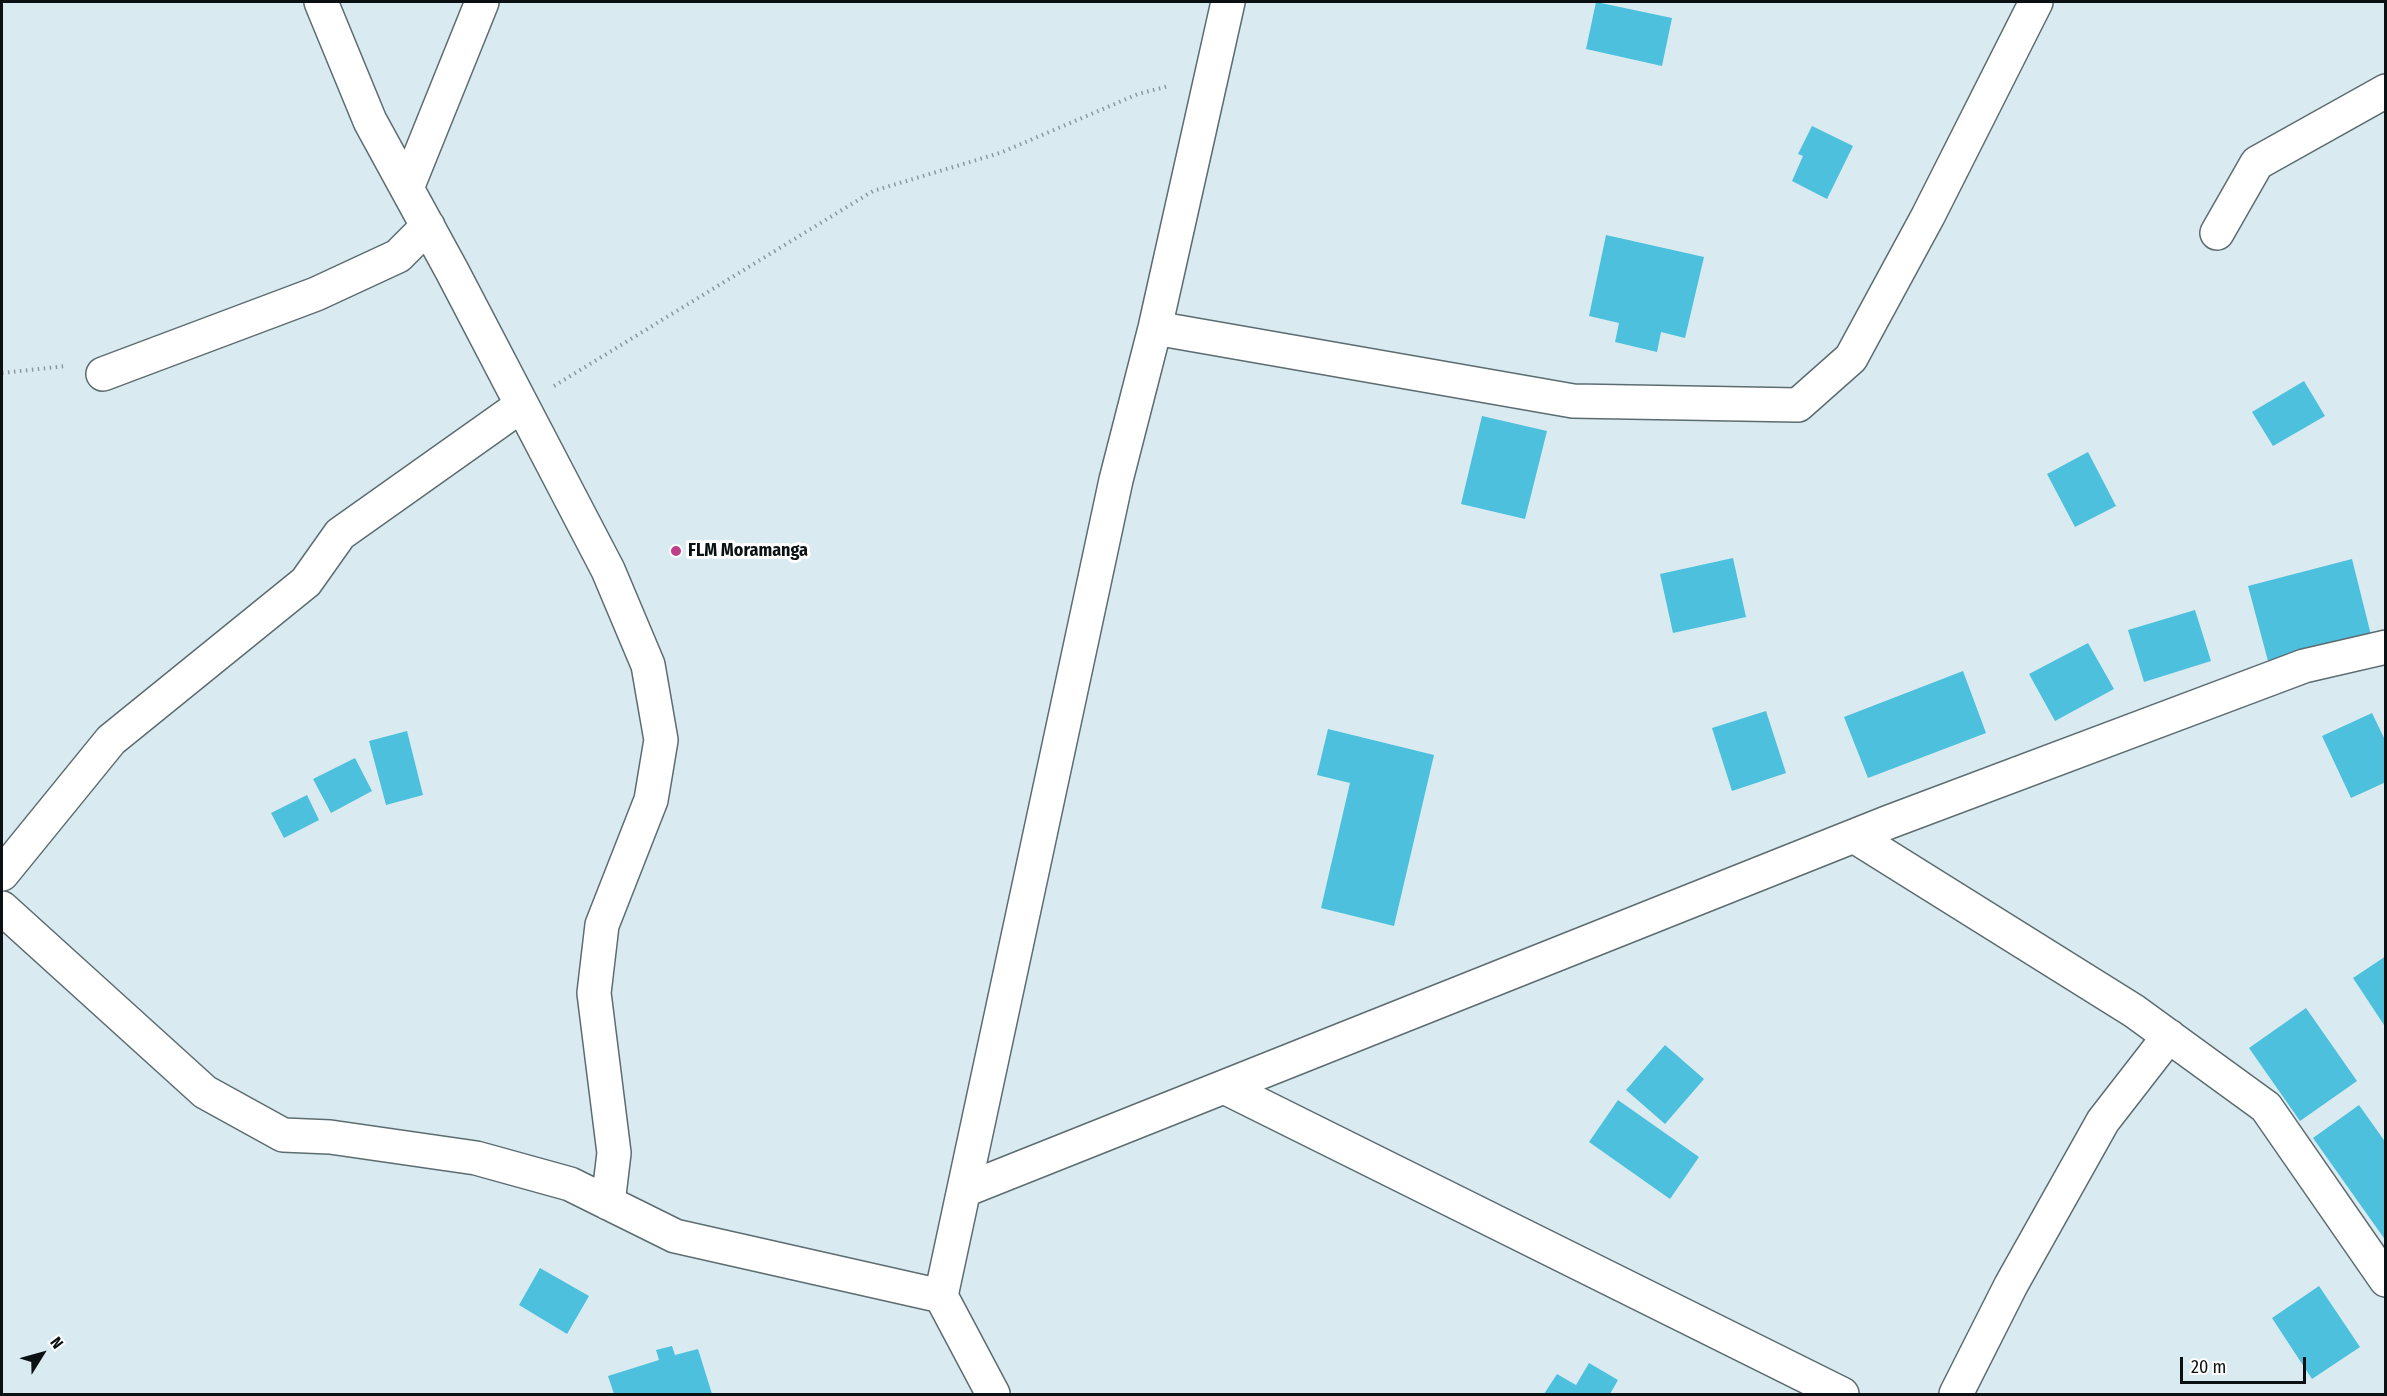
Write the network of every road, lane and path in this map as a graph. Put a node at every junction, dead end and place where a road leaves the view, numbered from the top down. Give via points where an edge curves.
1 (321, 2) edge
2 (482, 2) edge
3 (1228, 2) edge
4 (2036, 2) edge
5 (1213, 74) junction
6 (2385, 91) edge
7 (407, 188) junction
8 (428, 226) junction
9 (2217, 233) dead end
10 (1155, 328) junction
11 (2, 374) edge
12 (103, 374) joint
13 (522, 405) junction
14 (2385, 647) edge
15 (1854, 836) junction
16 (2, 874) edge
17 (2, 908) edge
18 (2169, 1036) junction
19 (1224, 1087) junction
20 (965, 1190) junction
21 (608, 1203) junction
22 (2385, 1280) edge
23 (941, 1296) junction
24 (995, 1393) edge
25 (1842, 1395) edge
26 (1956, 1395) edge

1 - 7 street via 370,121
2 - 7 street
3 - 5 street
4 - 10 street via 1851,358 1798,405 1573,401
5 - 10 street
5 - 13 path via 1138,94 1000,153 873,191
6 - 9 street via 2257,163
7 - 8 street
8 - 12 street via 398,256 316,294
8 - 13 street
10 - 20 street via 1116,480
11 - 12 path via 64,365
13 - 16 street via 340,534 306,582 111,740
13 - 21 street via 608,570 648,665 661,740 651,800 602,925 594,993 614,1154
14 - 15 street via 2304,666
15 - 18 street
15 - 19 street
17 - 21 street via 206,1092 283,1135 330,1137 476,1158 570,1184
18 - 22 street via 2266,1107
18 - 26 street via 2103,1121 2011,1285
19 - 20 street
19 - 25 street
20 - 23 street
21 - 23 street via 675,1236
23 - 24 street

